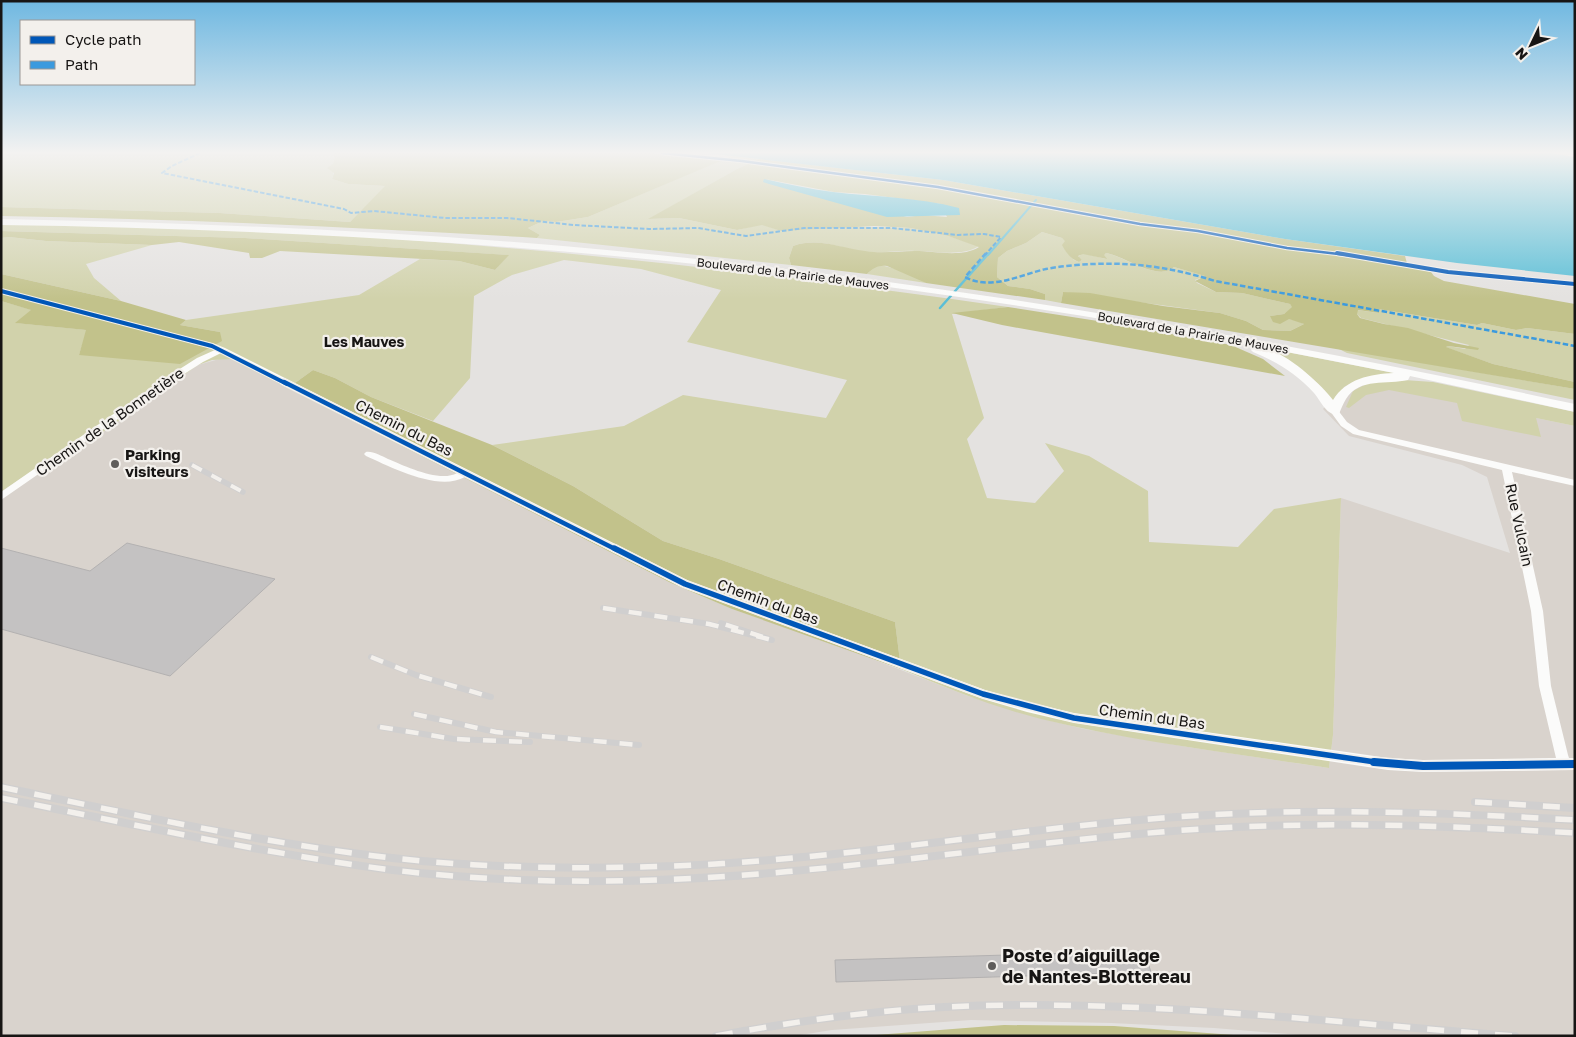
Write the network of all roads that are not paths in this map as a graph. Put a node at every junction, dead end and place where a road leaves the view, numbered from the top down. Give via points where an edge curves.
1 (1, 220) edge
2 (1408, 265) dead end
3 (1575, 284) edge
4 (1, 291) edge
5 (1043, 308) junction
6 (222, 350) junction
7 (1575, 402) edge
8 (1575, 409) edge
9 (1334, 411) junction
10 (368, 454) dead end
11 (1506, 468) junction
12 (465, 473) junction
13 (1575, 483) edge
14 (1, 497) edge
15 (1570, 764) edge

1 - 5 main road, Boulevard de la Prairie de Mauves via 288,231 502,244 715,265
1 - 7 main road, Boulevard de la Prairie de Mauves via 204,224 427,236 664,256 846,276 1193,327
2 - 3 street
4 - 6 street, Chemin du Bas via 188,338
5 - 8 main road, Boulevard de la Prairie de Mauves via 1230,338
5 - 9 main road via 1196,335 1259,351 1305,375
6 - 12 street, Chemin du Bas
6 - 14 street, Chemin de la Bonnetière via 164,383
8 - 9 main road via 1435,381 1399,377 1372,380 1352,387 1341,396
9 - 11 street, Rue Vulcain via 1344,424 1363,434
10 - 12 street via 402,468 441,478 452,479
11 - 13 street
11 - 15 street, Rue Vulcain via 1537,611 1545,686 1561,755
12 - 15 street, Chemin du Bas via 685,584 1027,707 1074,718 1388,764

